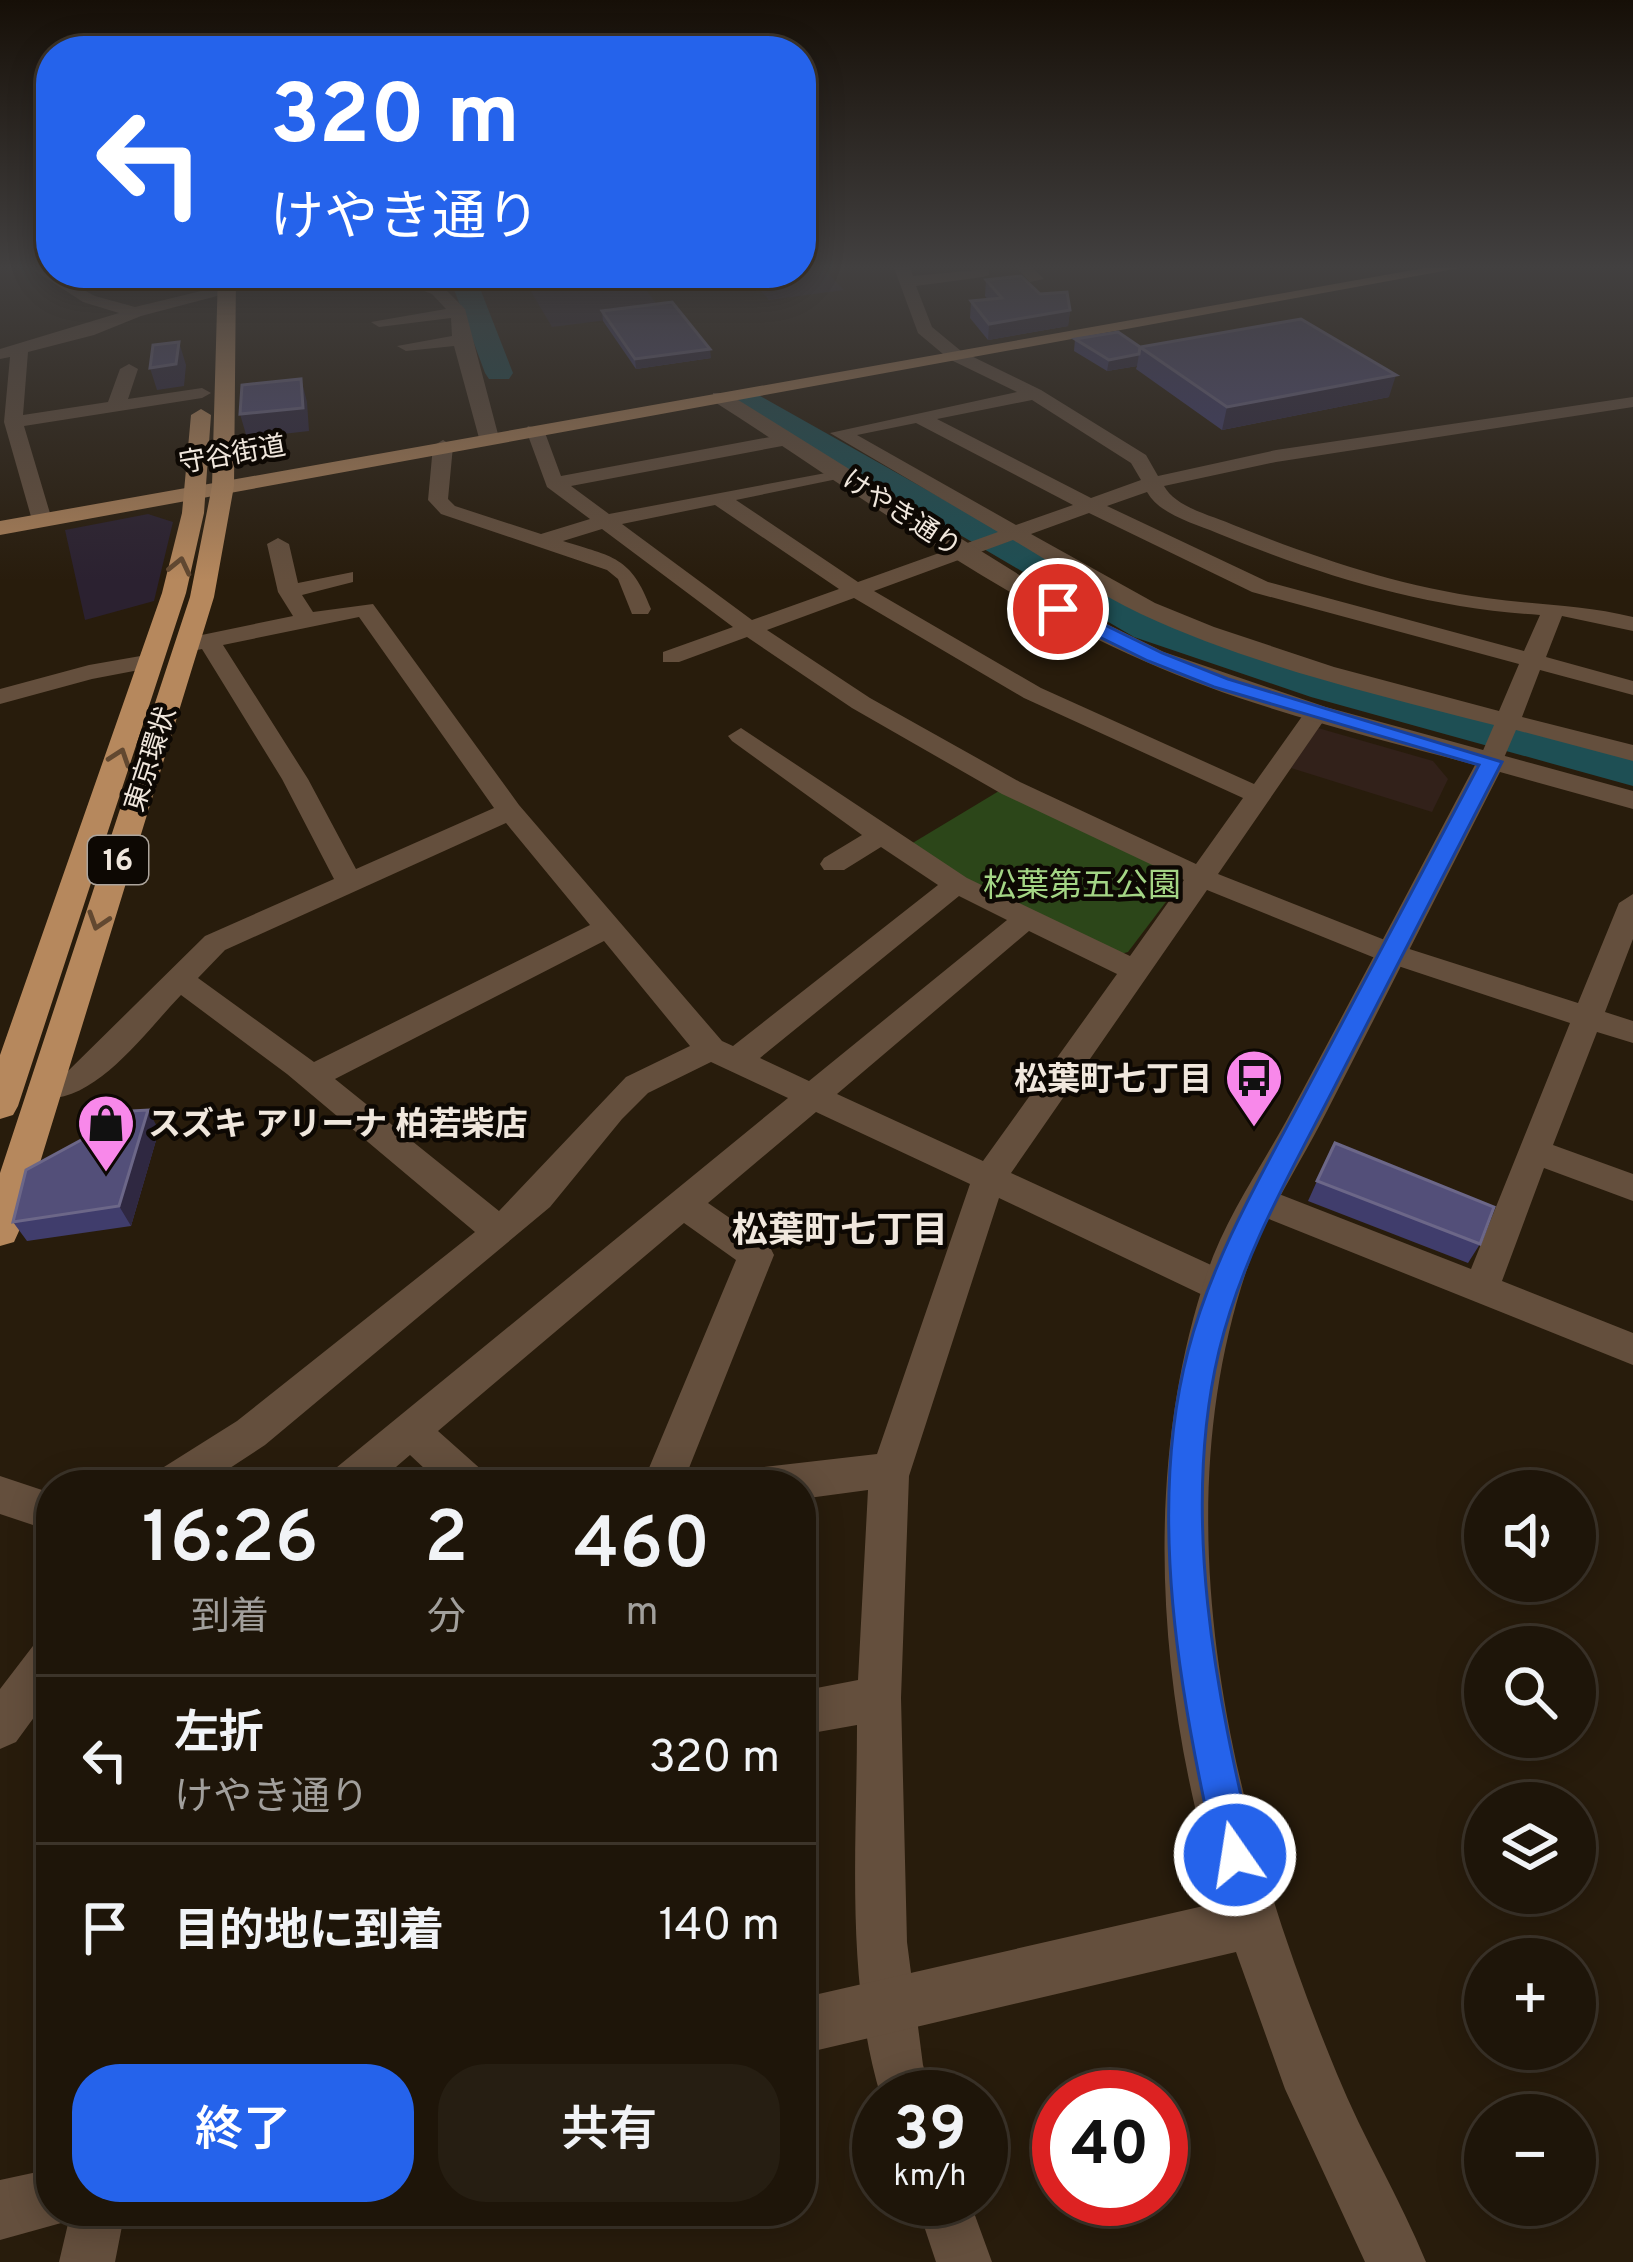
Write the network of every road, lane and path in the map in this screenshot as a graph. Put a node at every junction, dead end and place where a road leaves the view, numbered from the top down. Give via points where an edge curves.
1 (10, 371) edge
2 (128, 371) edge
3 (206, 371) edge
4 (216, 371) edge
5 (470, 371) edge
6 (868, 371) edge
7 (987, 371) edge
8 (202, 392) junction
9 (1035, 394) junction
10 (720, 397) junction
11 (1633, 402) edge
12 (117, 404) junction
13 (919, 417) junction
14 (13, 422) junction
15 (535, 430) junction
16 (489, 438) junction
17 (786, 440) junction
18 (443, 446) junction
19 (840, 473) junction
20 (554, 483) junction
21 (1152, 483) junction
22 (210, 489) junction
23 (719, 498) junction
24 (1091, 504) junction
25 (41, 520) junction
26 (606, 521) junction
27 (0, 528) edge
28 (1013, 532) junction
29 (543, 540) junction
30 (278, 544) dead end
31 (960, 551) junction
32 (345, 577) dead end
33 (852, 590) junction
34 (290, 592) junction
35 (640, 609) dead end
36 (1553, 610) junction
37 (307, 620) junction
38 (1633, 624) edge
39 (749, 628) junction
40 (199, 644) junction
41 (671, 657) dead end
42 (152, 662) junction
43 (1532, 663) junction
44 (1633, 688) edge
45 (0, 697) edge
46 (1317, 713) junction
47 (741, 736) dead end
48 (1501, 740) junction
49 (1633, 753) edge
50 (1256, 794) junction
51 (1633, 800) edge
52 (510, 811) junction
53 (884, 833) junction
54 (834, 864) dead end
55 (1201, 877) junction
56 (347, 880) junction
57 (957, 884) junction
58 (1632, 908) edge
59 (1027, 918) junction
60 (611, 926) junction
61 (1390, 953) junction
62 (1133, 970) junction
63 (179, 979) junction
64 (1588, 1017) junction
65 (1633, 1032) edge
66 (723, 1055) junction
67 (312, 1077) junction
68 (44, 1088) junction
69 (813, 1098) junction
70 (0, 1106) edge
71 (1534, 1151) junction
72 (989, 1178) junction
73 (1633, 1188) edge
74 (1261, 1201) junction
75 (684, 1204) junction
76 (0, 1231) edge
77 (499, 1231) junction
78 (1222, 1287) junction
79 (1480, 1289) junction
80 (1633, 1349) edge
81 (411, 1431) junction
82 (193, 1470) edge
83 (363, 1470) edge
84 (454, 1470) edge
85 (668, 1470) edge
86 (889, 1476) junction
87 (816, 1479) edge
88 (0, 1495) edge
89 (36, 1508) edge
90 (36, 1677) edge
91 (879, 1698) junction
92 (816, 1710) edge
93 (0, 1726) edge
94 (1255, 1921) junction
95 (888, 2006) junction
96 (816, 2023) edge
97 (898, 2070) edge
98 (36, 2202) edge
99 (0, 2210) edge
100 (95, 2226) edge
101 (951, 2226) edge
102 (87, 2262) edge
103 (964, 2262) edge
104 (1396, 2262) edge

1 - 14 street
2 - 12 street
3 - 8 highway, 東京環状 / 16
4 - 22 highway, 東京環状 / 16
5 - 16 street
6 - 10 main road, 守谷街道
7 - 9 street
8 - 12 street
8 - 22 highway, 東京環状 / 16
9 - 13 street
9 - 21 street via 1139,459
10 - 15 main road, 守谷街道
10 - 17 street, けやき通り
11 - 21 street via 1276,456
12 - 14 street
13 - 24 street
13 - 28 street via 839,433
14 - 25 street
15 - 16 main road, 守谷街道
15 - 20 street
16 - 18 main road, 守谷街道
17 - 19 street, けやき通り
17 - 20 street
18 - 22 main road, 守谷街道
18 - 29 street via 438,500 448,510
19 - 23 street
19 - 31 street, けやき通り
20 - 26 street
21 - 24 street
21 - 36 street via 1161,499 1186,513 1310,563 1405,590
22 - 25 main road, 守谷街道
22 - 40 highway, 東京環状 / 16
42 -> 22 highway, 東京環状 / 16
23 - 26 street
23 - 33 street
24 - 28 street
24 - 43 street via 1260,587
25 - 27 main road, 守谷街道
26 - 29 street
26 - 39 street
28 - 31 street
28 - 48 street via 1190,627
29 - 35 street via 615,566
30 - 34 street
31 - 33 street
31 - 46 street, けやき通り via 1100,632
32 - 34 street
33 - 39 street
33 - 50 street via 1078,716
34 - 37 street
36 - 38 street
36 - 43 street
37 - 40 street
37 - 52 street via 365,609
39 - 41 street
39 - 55 street via 1011,788
40 - 56 street via 295,779
40 -> 68 highway, 東京環状 / 16
42 - 45 street
70 -> 42 highway, 東京環状 / 16
43 - 44 street
43 - 48 street
46 - 48 street, けやき通り
46 - 50 street
47 - 53 street
48 - 49 street
48 - 51 street, けやき通り
48 - 61 street
50 - 55 street
52 - 56 street
52 - 60 street
53 - 54 street
53 - 57 street
55 - 61 street
55 - 62 street
56 - 63 street via 215,943
57 - 59 street
57 - 66 street
58 - 64 street
59 - 62 street
59 - 69 street
60 - 66 street
60 - 67 street
61 - 64 street
61 - 74 street
62 - 72 street
63 - 67 street
63 - 68 street via 75,1084
64 - 65 street
64 - 71 street
66 - 69 street
66 - 77 street via 638,1085
67 - 77 street
68 - 76 highway, 東京環状 / 16
69 - 72 street
69 - 75 street
71 - 73 street
71 - 79 street
72 - 78 street
72 - 86 street
74 - 78 street
74 - 79 street
75 - 81 street
75 - 85 street via 756,1255
77 - 82 street via 251,1433
78 - 94 street via 1191,1442 1187,1552 1206,1731
79 - 80 street
81 - 83 street
81 - 84 street
86 - 87 street
86 - 91 street
88 - 89 street
90 - 93 street
91 - 92 street
91 - 95 street
94 - 95 street
94 - 104 street via 1314,2088
95 - 96 street
95 - 97 street
98 - 99 street
100 - 102 street
101 - 103 street

